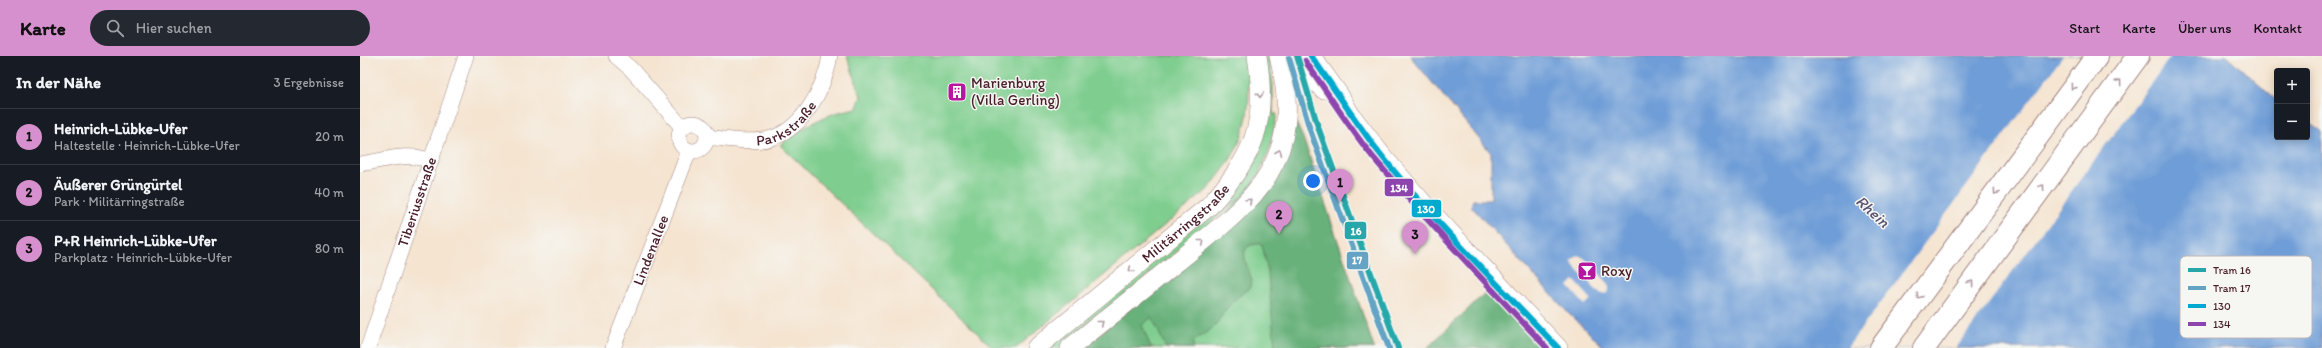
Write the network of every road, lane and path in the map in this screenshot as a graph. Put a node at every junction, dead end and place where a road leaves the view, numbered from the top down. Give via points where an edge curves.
1 (466, 56) edge
2 (616, 56) edge
3 (830, 56) edge
4 (1257, 56) edge
5 (1279, 56) edge
6 (1291, 56) edge
7 (1311, 56) edge
8 (2097, 56) edge
9 (2138, 56) edge
10 (1313, 78) junction
11 (1350, 114) junction
12 (682, 127) junction
13 (1285, 130) junction
14 (707, 137) junction
15 (689, 152) junction
16 (430, 161) junction
17 (360, 164) edge
18 (368, 348) edge
19 (612, 348) edge
20 (1036, 348) edge
21 (1070, 348) edge
22 (1558, 348) edge
23 (1881, 348) edge
24 (1924, 348) edge

1 - 16 street, Tiberiusstraße
2 - 12 street via 631,68
3 - 14 street, Parkstraße via 821,86 811,104 802,117 786,131 772,138 756,140
4 -> 20 main road, Militärringstraße via 1261,110 1250,149 1230,183 1209,206
5 - 13 main road, Militärringstraße via 1286,92
6 - 10 main road
7 - 11 main road
8 -> 23 highway
24 -> 9 highway
10 - 11 main road
10 - 13 main road via 1304,79 1299,84 1294,111
11 - 22 main road via 1428,209
12 - 14 street via 689,123 697,123 703,127
12 - 15 street via 678,133 678,141 682,148
21 -> 13 main road, Militärringstraße via 1224,224 1254,196 1269,174
14 - 15 street via 703,148
15 - 19 street, Lindenallee
16 - 17 street via 420,156 407,156
16 - 18 street, Tiberiusstraße

